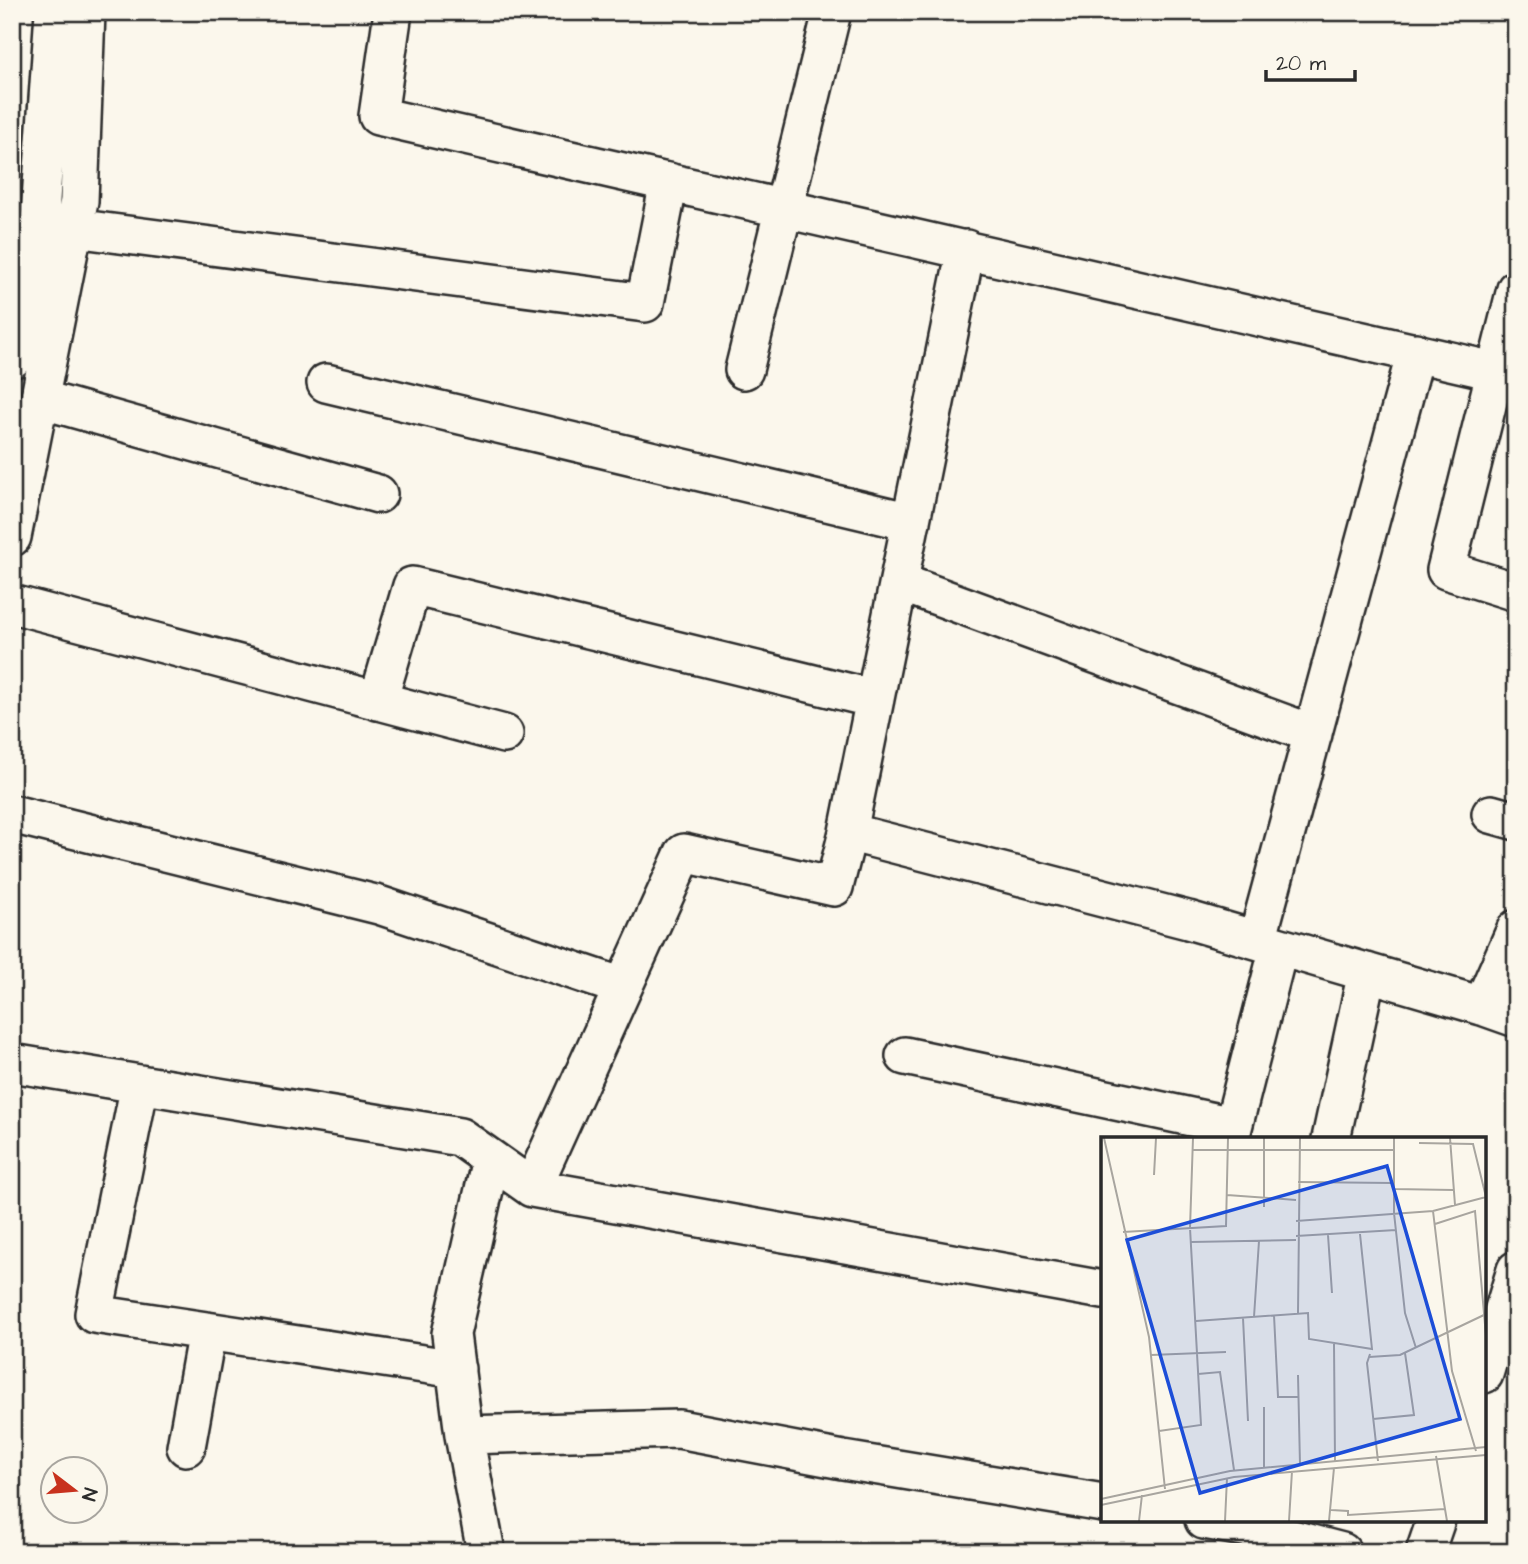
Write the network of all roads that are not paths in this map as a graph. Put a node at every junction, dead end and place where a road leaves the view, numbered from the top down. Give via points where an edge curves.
1 (54, 12) edge
2 (86, 12) edge
3 (393, 12) edge
4 (832, 12) edge
5 (27, 170) edge
6 (669, 181) junction
7 (783, 207) junction
8 (74, 228) junction
9 (966, 249) junction
10 (1516, 289) edge
11 (1416, 352) junction
12 (12, 359) edge
13 (744, 370) dead end
14 (1506, 373) edge
15 (326, 383) dead end
16 (40, 399) junction
17 (378, 494) dead end
18 (911, 522) junction
19 (12, 537) edge
20 (899, 582) junction
21 (1516, 592) edge
22 (12, 604) edge
23 (875, 699) junction
24 (378, 701) junction
25 (504, 734) dead end
26 (1313, 734) junction
27 (12, 814) edge
28 (848, 832) junction
29 (1516, 929) edge
30 (1268, 943) junction
31 (1367, 972) junction
32 (623, 987) junction
33 (1499, 1012) edge
34 (905, 1056) dead end
35 (12, 1063) edge
36 (140, 1084) junction
37 (1231, 1133) edge
38 (1331, 1137) edge
39 (491, 1159) junction
40 (532, 1188) junction
41 (1516, 1269) edge
42 (1101, 1290) edge
43 (207, 1331) junction
44 (1486, 1367) edge
45 (456, 1368) junction
46 (464, 1435) junction
47 (186, 1447) dead end
48 (1101, 1503) edge
49 (1211, 1522) edge
50 (1435, 1522) edge
51 (1249, 1533) edge
52 (486, 1552) edge
53 (1342, 1552) edge
54 (1425, 1552) edge

1 - 5 street
2 - 8 street
3 - 6 street via 378,116
4 - 7 street
5 - 12 street via 40,214
6 - 7 street
6 - 8 street via 645,303
7 - 9 street
7 - 13 street
8 - 16 street
9 - 11 street
9 - 18 street
10 - 14 street
11 - 14 street
11 - 26 street
14 - 21 street via 1446,570
15 - 18 street
16 - 17 street
16 - 19 street
18 - 20 street
20 - 23 street
20 - 26 street
22 - 24 street
23 - 24 street via 412,586
23 - 28 street
24 - 25 street
26 - 30 street
27 - 32 street via 379,905
28 - 30 street
28 - 32 street via 834,887 684,853
29 - 33 street
30 - 31 street
30 - 37 street
31 - 33 street
31 - 38 street
32 - 40 street
34 - 37 street
35 - 36 street
36 - 39 street via 460,1137
36 - 43 street via 94,1314
39 - 40 street
39 - 45 street via 452,1334
40 - 42 street
41 - 44 street
43 - 45 street
43 - 47 street
45 - 46 street
46 - 48 street via 679,1429
46 - 52 street
49 - 51 street
50 - 54 street
51 - 53 street

